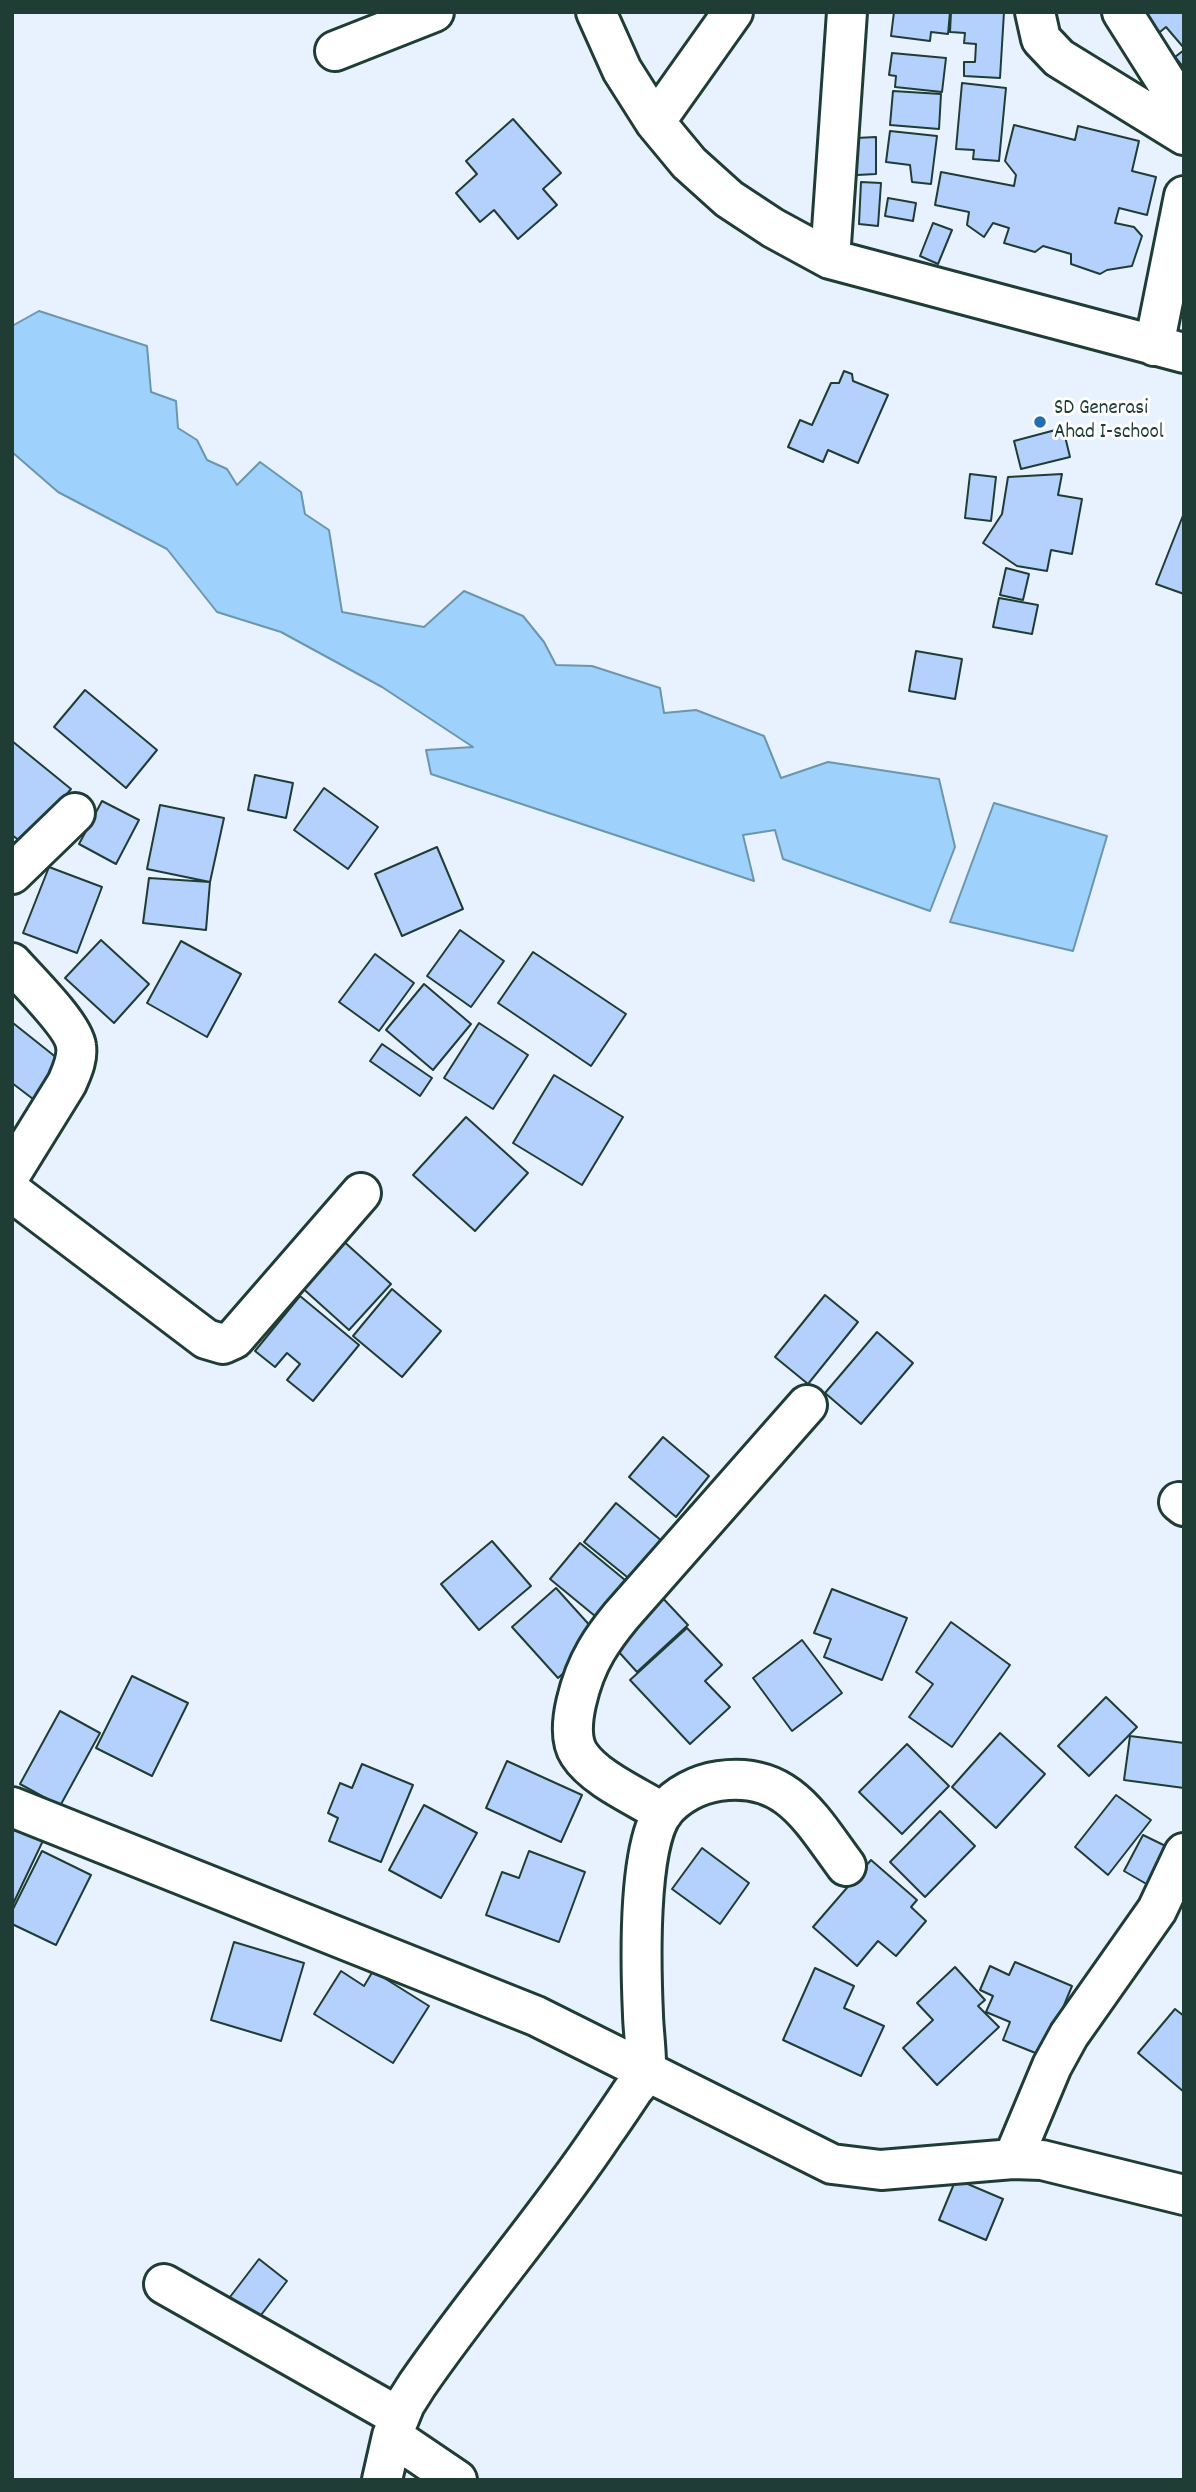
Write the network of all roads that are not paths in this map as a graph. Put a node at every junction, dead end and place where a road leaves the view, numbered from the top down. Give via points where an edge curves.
1 (434, 12) edge
2 (596, 12) edge
3 (733, 12) edge
4 (846, 12) edge
5 (1035, 12) edge
6 (1122, 12) edge
7 (335, 51) dead end
8 (1184, 110) edge
9 (655, 122) junction
10 (1184, 135) edge
11 (1184, 196) edge
12 (830, 259) junction
13 (1169, 349) edge
14 (75, 813) dead end
15 (12, 874) edge
16 (12, 964) edge
17 (12, 1172) edge
18 (12, 1192) edge
19 (361, 1193) dead end
20 (807, 1405) dead end
21 (12, 1807) edge
22 (663, 1813) junction
23 (1184, 1853) edge
24 (846, 1866) dead end
25 (645, 2072) junction
26 (1013, 2159) junction
27 (1184, 2195) edge
28 (164, 2284) dead end
29 (396, 2426) junction
30 (382, 2480) edge
31 (457, 2480) edge

1 - 7 street
2 - 9 street via 622,70
3 - 9 street
4 - 12 street
5 - 10 street via 1041,39 1059,58
6 - 8 street
9 - 12 street via 689,163 729,199
11 - 13 street
12 - 13 street
14 - 15 street
16 - 17 street via 70,1029 76,1044 67,1083
18 - 19 street via 206,1339 223,1344 234,1339
20 - 22 street via 621,1616 585,1675 572,1729 578,1752 595,1771
21 - 25 street via 536,2016
22 - 24 street via 695,1788 718,1781 765,1785 784,1792 801,1806
22 - 25 street via 654,1834 643,1901
23 - 26 street via 1157,1910 1069,2035
25 - 26 street via 832,2164 881,2170
25 - 29 street via 549,2211 436,2357
26 - 27 street via 1042,2160
28 - 29 street
29 - 30 street
29 - 31 street

